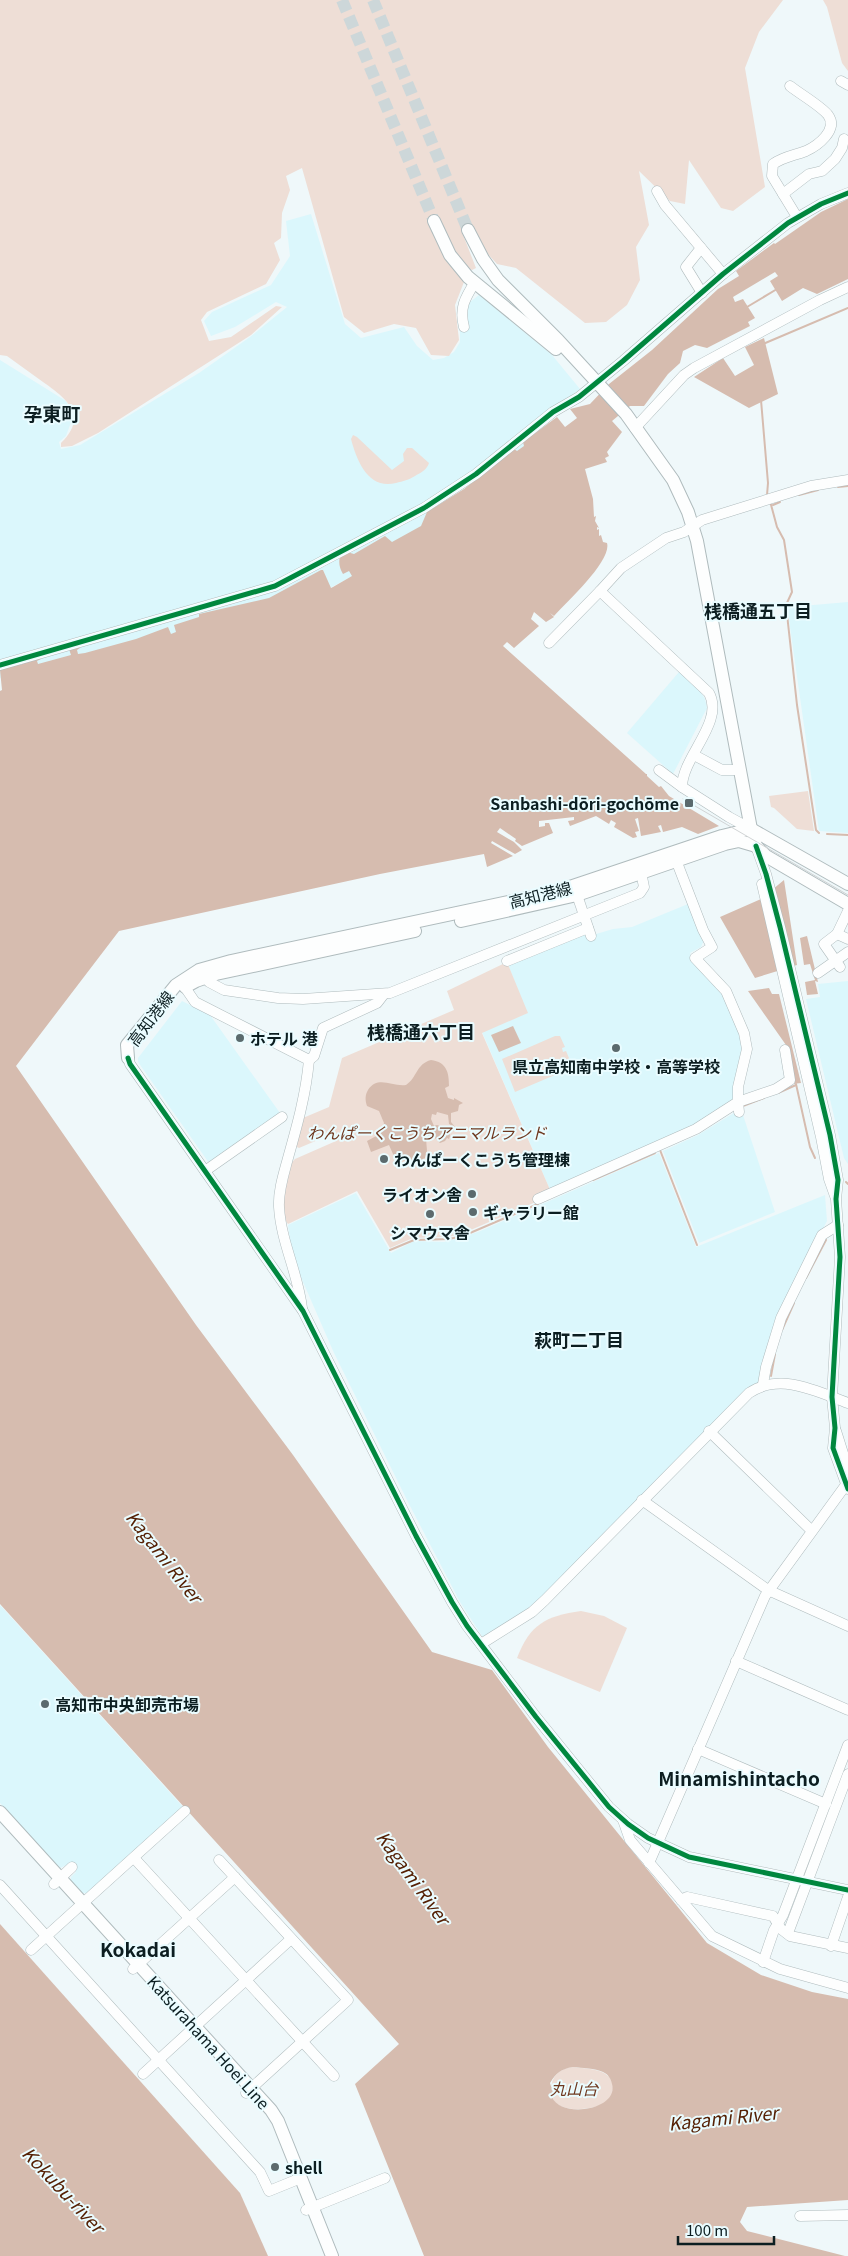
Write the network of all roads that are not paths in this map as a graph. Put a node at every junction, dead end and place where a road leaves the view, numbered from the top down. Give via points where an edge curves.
1 (790, 86) dead end
2 (844, 139) dead end
3 (657, 191) dead end
4 (783, 194) junction
5 (848, 194) edge
6 (798, 216) junction
7 (434, 221) tunnel mouth
8 (468, 230) tunnel mouth
9 (701, 248) junction
10 (723, 274) junction
11 (474, 282) junction
12 (848, 287) edge
13 (702, 293) junction
14 (464, 327) dead end
15 (596, 387) junction
16 (635, 428) junction
17 (848, 480) edge
18 (693, 526) junction
19 (600, 591) junction
20 (549, 643) dead end
21 (0, 665) edge
22 (725, 695) junction
23 (712, 698) junction
24 (694, 755) junction
25 (659, 770) dead end
26 (739, 770) junction
27 (684, 789) junction
28 (751, 829) junction
29 (756, 846) junction
30 (676, 860) junction
31 (787, 868) junction
32 (641, 872) junction
33 (768, 882) junction
34 (848, 884) edge
35 (575, 890) junction
36 (768, 895) junction
37 (848, 904) edge
38 (848, 911) edge
39 (584, 916) junction
40 (837, 934) junction
41 (848, 939) edge
42 (848, 952) edge
43 (507, 961) dead end
44 (838, 964) junction
45 (785, 970) junction
46 (202, 973) junction
47 (818, 973) dead end
48 (183, 984) junction
49 (384, 994) junction
50 (785, 1050) dead end
51 (128, 1058) joint
52 (309, 1060) junction
53 (799, 1079) junction
54 (739, 1107) junction
55 (282, 1117) dead end
56 (205, 1171) junction
57 (538, 1199) dead end
58 (836, 1199) junction
59 (847, 1202) edge
60 (838, 1225) junction
61 (848, 1304) edge
62 (837, 1307) junction
63 (303, 1311) junction
64 (763, 1384) junction
65 (832, 1397) junction
66 (848, 1403) edge
67 (835, 1428) junction
68 (709, 1431) junction
69 (848, 1469) edge
70 (847, 1485) edge
71 (642, 1500) junction
72 (811, 1530) junction
73 (768, 1590) junction
74 (848, 1626) edge
75 (481, 1644) junction
76 (736, 1661) junction
77 (848, 1710) edge
78 (848, 1744) edge
79 (698, 1749) junction
80 (848, 1774) edge
81 (826, 1804) junction
82 (185, 1811) dead end
83 (0, 1812) edge
84 (622, 1820) junction
85 (0, 1824) edge
86 (657, 1843) junction
87 (134, 1858) junction
88 (219, 1860) dead end
89 (649, 1863) junction
90 (72, 1867) dead end
91 (235, 1877) junction
92 (57, 1881) junction
93 (802, 1881) junction
94 (0, 1885) edge
95 (848, 1890) edge
96 (848, 1897) edge
97 (681, 1900) junction
98 (80, 1906) junction
99 (190, 1919) junction
100 (778, 1922) junction
101 (788, 1933) junction
102 (46, 1936) junction
103 (291, 1939) junction
104 (831, 1946) junction
105 (848, 1948) edge
106 (31, 1950) dead end
107 (763, 1962) junction
108 (136, 1967) junction
109 (246, 1980) junction
110 (848, 1988) edge
111 (192, 2029) junction
112 (303, 2041) junction
113 (158, 2060) junction
114 (143, 2074) dead end
115 (334, 2076) dead end
116 (249, 2091) junction
117 (385, 2178) dead end
118 (297, 2180) junction
119 (309, 2209) junction
120 (800, 2216) dead end
121 (848, 2216) edge
122 (325, 2256) edge
123 (332, 2256) edge

1 - 4 street via 828,116 831,126 814,147 795,156 784,157 774,164 772,176
2 - 4 street via 835,159 822,171 809,174
3 - 9 street
4 - 6 street
5 - 6 street
6 - 10 street
7 - 11 main road via 450,255
8 - 15 main road via 482,259 498,280 558,340
9 - 10 street
9 - 13 street via 686,266
10 - 13 street
11 - 14 street via 462,304
11 - 15 main road via 552,345
12 - 16 street via 703,362 684,375
13 - 15 street
15 - 16 main road
15 - 21 street via 553,412 456,488 401,521 275,586
16 - 18 main road via 673,480
17 - 18 street via 811,486 702,520
18 - 19 street via 666,538 621,568
18 - 22 main road
19 - 20 street
19 - 23 street
22 - 23 street
22 - 26 main road
23 - 24 street via 714,714
24 - 26 street via 722,770
24 - 27 street via 682,782
25 - 27 street
26 - 28 main road
27 - 28 street
28 - 29 main road
28 - 34 main road
28 - 35 main road, 高知港線 via 722,836
29 - 30 main road, 高知港線 via 732,842
29 - 31 main road
29 - 33 street
29 - 36 street
30 - 32 main road, 高知港線
30 - 54 street via 712,947 695,958 726,991 744,1033 747,1049 738,1087
31 - 33 street via 774,872
31 - 37 main road
32 - 35 main road, 高知港線
32 - 39 street via 644,885 640,893
33 - 36 street
35 - 39 street
35 - 46 main road, 高知港線 via 231,961
36 - 45 street
38 - 40 street
39 - 43 street via 590,932
39 - 49 street
40 - 41 street
40 - 44 street via 824,944
42 - 44 street
44 - 47 street
45 - 53 street
45 - 58 street via 830,1135 838,1180
46 - 48 main road, 高知港線
46 - 49 street via 209,982 224,990 278,998
48 - 51 main road, 高知港線 via 168,992 127,1045
48 - 52 street via 195,1002
49 - 52 street via 377,1003 323,1028 314,1056
50 - 53 street
51 - 56 street
52 - 63 street via 307,1086 279,1206 284,1240 298,1282
53 - 54 street
53 - 58 street via 822,1137
54 - 57 street
55 - 56 street
56 - 63 street
58 - 59 street
58 - 60 street
60 - 62 street
60 - 64 street via 822,1235 781,1318
61 - 62 street
62 - 65 street
63 - 75 street via 416,1536 452,1602
64 - 65 street via 785,1382
64 - 68 street
65 - 66 street
65 - 67 street
67 - 69 street
67 - 70 street via 833,1448
68 - 71 street
68 - 72 street
70 - 72 street
71 - 73 street
71 - 75 street via 532,1612
72 - 73 street
73 - 74 street
73 - 76 street
75 - 84 street via 593,1788
76 - 77 street
76 - 79 street
78 - 81 street
79 - 81 street
79 - 86 street
80 - 93 street
81 - 93 street
82 - 87 street
83 - 92 main road, Katsurahama Hoei Line
84 - 86 street
84 - 89 street via 630,1840
85 - 92 main road, Katsurahama Hoei Line
86 - 89 street
86 - 93 street via 689,1857
87 - 98 street
87 - 99 street
88 - 91 street
89 - 97 street
90 - 92 street
91 - 99 street
91 - 103 street
92 - 98 main road, Katsurahama Hoei Line
93 - 95 street
93 - 100 street
93 - 101 street
94 - 102 street
96 - 104 street
97 - 100 street via 687,1897 774,1916
97 - 107 street via 712,1936
98 - 102 street
98 - 108 main road, Katsurahama Hoei Line
99 - 108 street
99 - 109 street
100 - 101 street via 780,1929
100 - 107 street
101 - 104 street
102 - 106 street
102 - 113 street
103 - 109 street
103 - 112 street via 348,2000
104 - 105 street
107 - 110 street
108 - 111 main road, Katsurahama Hoei Line
109 - 111 street
109 - 112 street
111 - 113 street
111 - 116 main road, Katsurahama Hoei Line
112 - 115 street
112 - 116 street
113 - 114 street
113 - 118 street via 260,2172 269,2191
116 - 118 main road, Katsurahama Hoei Line via 271,2125
117 - 119 street
118 - 119 main road, Katsurahama Hoei Line
119 - 122 main road, Katsurahama Hoei Line
119 - 123 main road, Katsurahama Hoei Line
120 - 121 street

